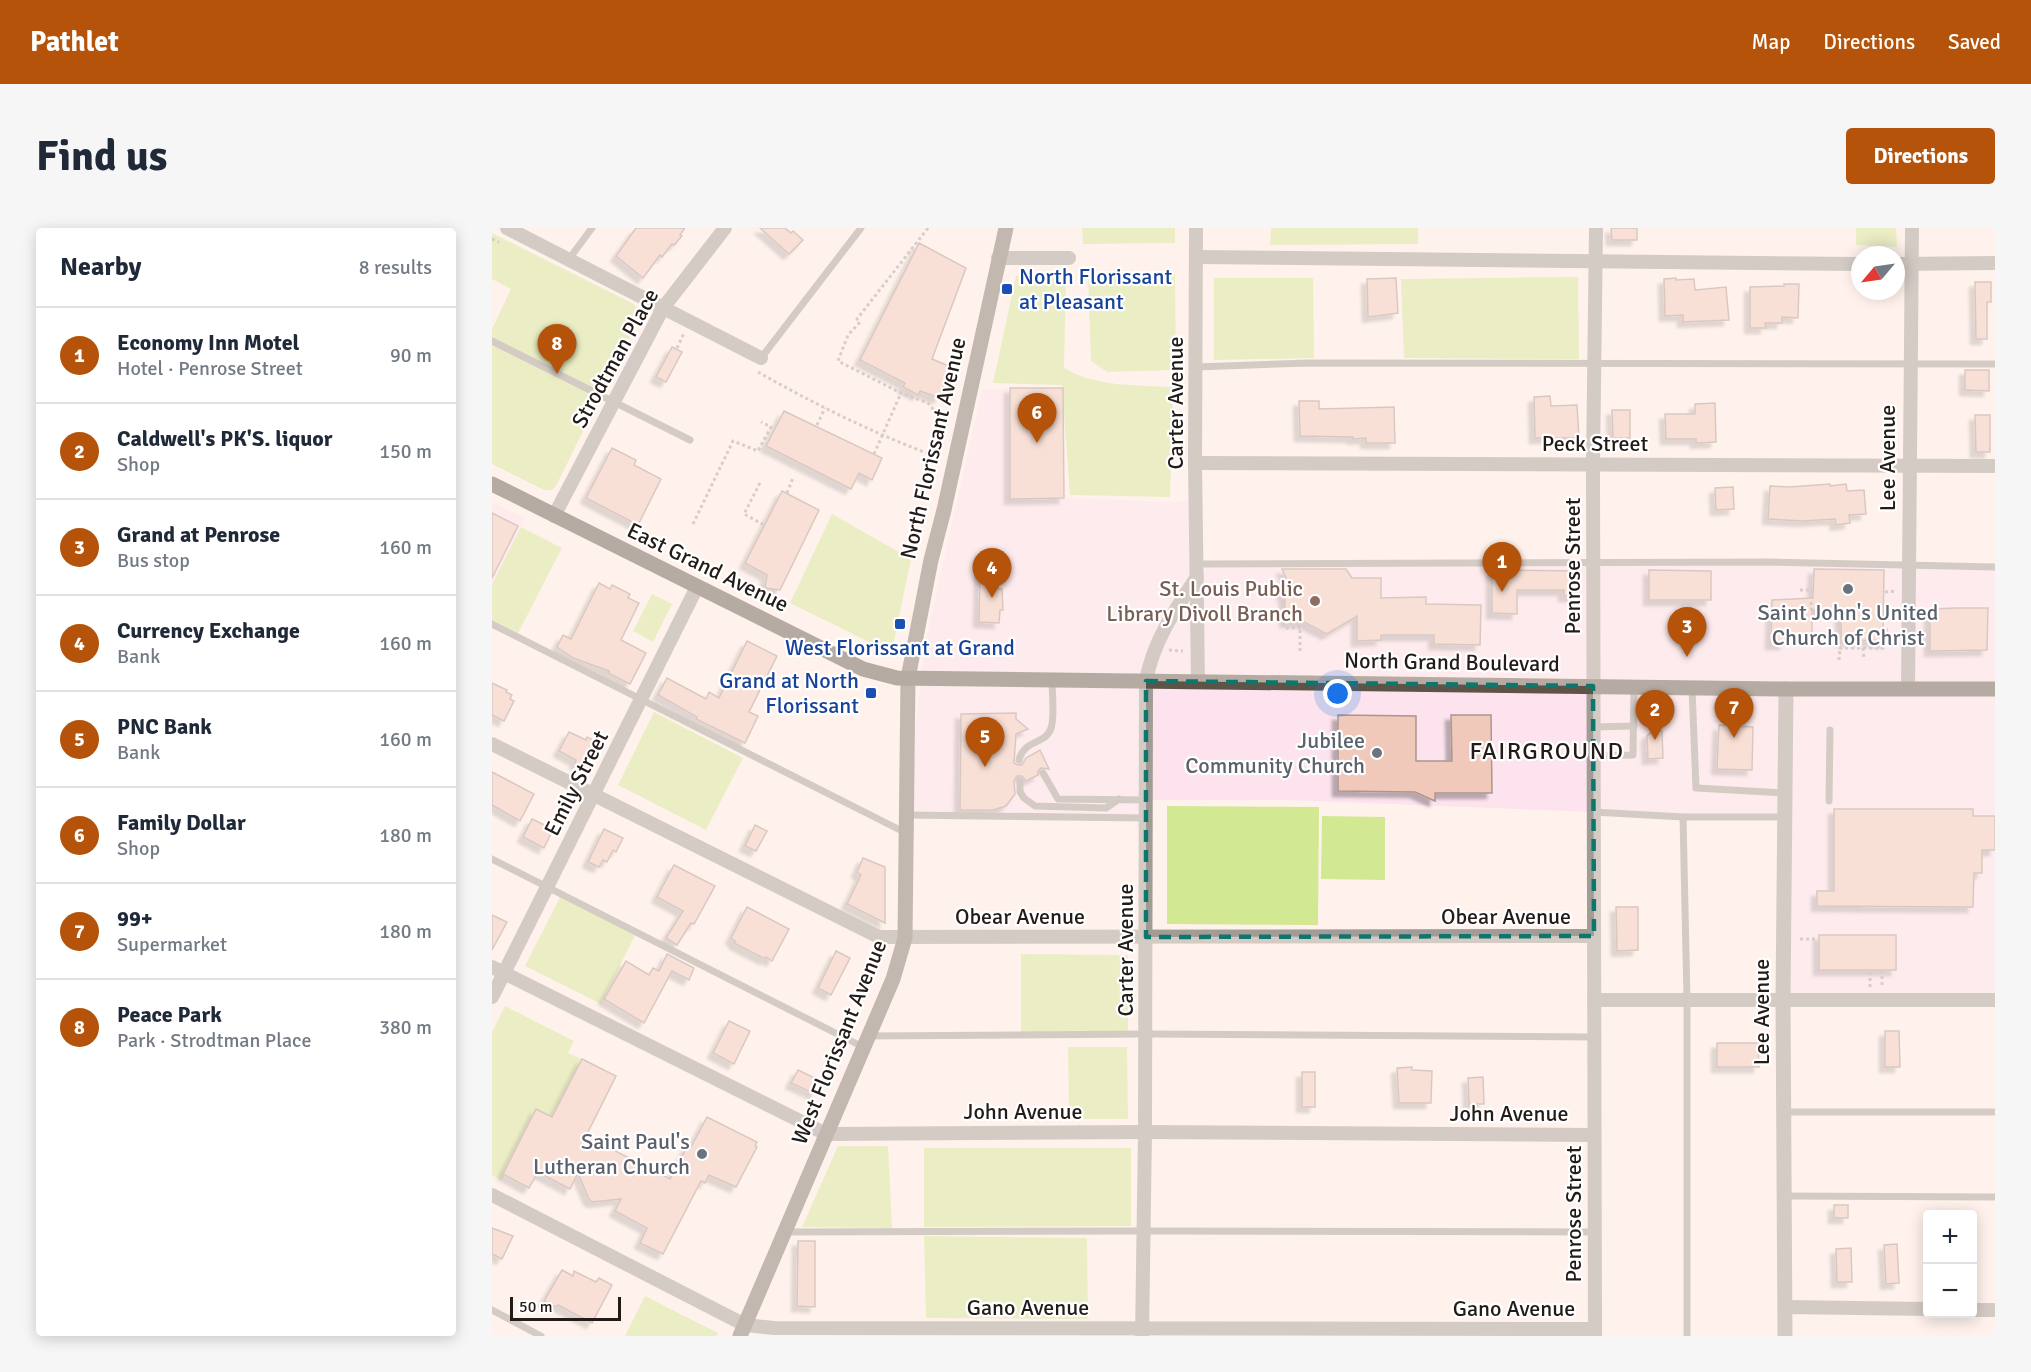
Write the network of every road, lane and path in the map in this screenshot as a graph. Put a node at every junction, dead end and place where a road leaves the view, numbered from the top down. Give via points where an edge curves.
1 (507, 228) edge
2 (592, 228) edge
3 (724, 228) edge
4 (861, 228) edge
5 (928, 228) edge
6 (1006, 228) edge
7 (1196, 228) edge
8 (1596, 228) edge
9 (1912, 228) edge
10 (492, 239) edge
11 (499, 242) dead end
12 (1196, 257) junction
13 (998, 258) junction
14 (1069, 258) dead end
15 (569, 259) junction
16 (1596, 261) junction
17 (1995, 263) edge
18 (1851, 264) edge
19 (1905, 264) edge
20 (1912, 264) junction
21 (663, 308) junction
22 (684, 333) dead end
23 (492, 341) edge
24 (677, 348) dead end
25 (1594, 363) junction
26 (758, 364) junction
27 (1911, 364) junction
28 (1995, 364) edge
29 (1196, 367) junction
30 (901, 393) junction
31 (614, 401) junction
32 (825, 407) junction
33 (761, 422) dead end
34 (817, 425) dead end
35 (947, 426) dead end
36 (883, 435) junction
37 (690, 440) dead end
38 (874, 454) dead end
39 (940, 458) dead end
40 (1195, 463) junction
41 (1593, 464) junction
42 (1910, 465) junction
43 (1995, 466) edge
44 (793, 478) dead end
45 (760, 483) dead end
46 (492, 484) edge
47 (787, 493) dead end
48 (554, 516) junction
49 (693, 524) dead end
50 (764, 525) dead end
51 (1594, 564) junction
52 (1909, 565) junction
53 (1995, 567) edge
54 (1197, 571) junction
55 (697, 587) junction
56 (1280, 589) dead end
57 (1800, 590) dead end
58 (1885, 591) dead end
59 (1898, 591) dead end
60 (1300, 623) dead end
61 (492, 624) edge
62 (1300, 628) junction
63 (1840, 648) junction
64 (1863, 648) junction
65 (1885, 648) dead end
66 (1167, 650) dead end
67 (1187, 651) dead end
68 (1300, 651) dead end
69 (1839, 660) dead end
70 (1864, 660) dead end
71 (908, 678) junction
72 (1052, 680) junction
73 (1146, 681) junction
74 (1198, 682) junction
75 (1593, 686) junction
76 (1634, 687) junction
77 (1692, 688) junction
78 (1908, 688) junction
79 (1786, 689) junction
80 (1995, 689) edge
81 (641, 699) junction
82 (1634, 726) junction
83 (1593, 727) junction
84 (1830, 730) dead end
85 (492, 744) edge
86 (1030, 744) junction
87 (1033, 754) dead end
88 (1593, 756) junction
89 (1019, 760) dead end
90 (1043, 773) dead end
91 (1020, 781) dead end
92 (1784, 793) junction
93 (593, 795) junction
94 (1119, 799) junction
95 (1146, 800) junction
96 (1829, 801) dead end
97 (1593, 813) junction
98 (906, 815) junction
99 (1683, 817) junction
100 (1784, 817) junction
101 (1146, 818) junction
102 (906, 833) junction
103 (492, 859) edge
104 (547, 887) junction
105 (1594, 936) junction
106 (1146, 937) junction
107 (905, 938) junction
108 (1800, 939) dead end
109 (1818, 939) dead end
110 (498, 970) edge
111 (1870, 970) dead end
112 (1881, 970) dead end
113 (1870, 987) dead end
114 (1882, 987) dead end
115 (492, 997) edge
116 (1687, 999) junction
117 (1783, 999) junction
118 (1594, 1000) junction
119 (1995, 1000) edge
120 (1145, 1034) junction
121 (1594, 1037) junction
122 (866, 1042) junction
123 (1784, 1112) junction
124 (1995, 1112) edge
125 (1146, 1131) junction
126 (826, 1134) junction
127 (1594, 1135) junction
128 (492, 1196) edge
129 (1785, 1196) junction
130 (1995, 1197) edge
131 (1144, 1231) junction
132 (1594, 1232) junction
133 (784, 1233) junction
134 (1785, 1307) junction
135 (1923, 1309) edge
136 (492, 1310) edge
137 (1977, 1310) edge
138 (1995, 1310) edge
139 (742, 1330) edge
140 (1142, 1332) edge
141 (1595, 1332) edge
142 (542, 1336) edge
143 (1687, 1336) edge
144 (1785, 1336) edge

1 - 15 street
2 - 15 lane
3 - 21 street, Strodtman Place
4 - 26 lane
5 - 30 path via 857,319 860,322 848,335 838,361
6 - 13 main road, North Florissant Avenue
7 - 12 street, Carter Avenue
8 - 16 street, Penrose Street
9 - 20 street, Lee Avenue
10 - 11 path
12 - 16 street
12 - 29 street, Carter Avenue
13 - 14 street
13 - 71 main road, North Florissant Avenue
15 - 21 street
16 - 18 street
16 - 25 street, Penrose Street
17 - 20 street
19 - 20 street
20 - 27 street, Lee Avenue
21 - 26 street
21 - 31 street, Strodtman Place
22 - 24 path
23 - 31 lane
25 - 27 lane
25 - 29 lane
25 - 41 street, Penrose Street
26 - 32 path
27 - 28 lane
27 - 42 street, Lee Avenue
29 - 40 street, Carter Avenue
30 - 35 path via 928,403
30 - 36 path
31 - 37 lane
31 - 48 street, Strodtman Place
32 - 34 path
32 - 36 path
33 - 49 path via 771,427 758,451 733,441
36 - 38 path
36 - 39 path
40 - 41 street, Peck Street
40 - 54 street, Carter Avenue
41 - 42 street, Peck Street
41 - 51 street, Penrose Street
42 - 43 street, Peck Street
42 - 52 street, Lee Avenue
44 - 47 path
45 - 50 path via 744,514
46 - 48 main road, East Grand Avenue
48 - 55 main road, East Grand Avenue
51 - 52 lane
51 - 54 lane
51 - 75 street, Penrose Street
52 - 53 lane
52 - 78 street, Lee Avenue
54 - 73 street, Carter Avenue via 1157,642
54 - 74 street, Carter Avenue
55 - 71 main road, East Grand Avenue via 863,669
55 - 81 street, Emily Street
56 - 62 path via 1284,628
57 - 63 path via 1812,590 1814,613 1840,613
58 - 59 path
60 - 62 path
61 - 81 lane
62 - 68 path
63 - 64 path
63 - 69 path
64 - 65 path
64 - 70 path
66 - 67 path
71 - 72 main road, North Grand Boulevard
71 - 98 main road, West Florissant Avenue
72 - 73 main road, North Grand Boulevard
72 - 86 lane via 1052,727 1046,737
73 - 74 main road, North Grand Boulevard
73 - 95 street, Carter Avenue
74 - 75 main road, North Grand Boulevard
75 - 76 main road, North Grand Boulevard
75 - 83 street, Penrose Street
76 - 77 main road, North Grand Boulevard
76 - 82 lane
77 - 79 main road, North Grand Boulevard
77 - 92 lane via 1696,789
78 - 79 main road, North Grand Boulevard
78 - 80 main road, North Grand Boulevard
79 - 92 street, Lee Avenue
81 - 93 street, Emily Street
81 - 102 lane
82 - 83 lane
82 - 88 lane via 1633,755
83 - 88 street, Penrose Street
84 - 96 lane
85 - 93 street, Obear Avenue
86 - 87 lane
86 - 89 lane
88 - 97 street, Penrose Street
90 - 94 lane via 1058,799
91 - 94 lane via 1020,792 1035,806 1106,807
92 - 100 street, Lee Avenue
93 - 104 street, Emily Street
93 - 107 street, Obear Avenue via 879,937
94 - 95 lane
95 - 101 street, Carter Avenue
97 - 99 lane
97 - 105 street, Penrose Street
98 - 101 lane
98 - 102 main road, West Florissant Avenue
99 - 100 lane
99 - 116 lane
100 - 117 street, Lee Avenue
101 - 106 street, Carter Avenue
102 - 107 main road, West Florissant Avenue
103 - 104 lane
104 - 110 street, Emily Street
104 - 122 lane
105 - 106 street, Obear Avenue
105 - 118 street, Penrose Street
106 - 107 street, Obear Avenue
106 - 120 street, Carter Avenue
107 - 122 main road, West Florissant Avenue via 893,979
108 - 109 path
110 - 115 street, Emily Street
110 - 126 street, John Avenue
111 - 113 path
112 - 114 path
116 - 117 street
116 - 118 street
116 - 143 lane
117 - 119 street
117 - 123 street, Lee Avenue
118 - 121 street, Penrose Street
120 - 121 lane
120 - 122 lane
120 - 125 street, Carter Avenue
121 - 127 street, Penrose Street
122 - 126 main road, West Florissant Avenue
123 - 124 lane
123 - 129 street, Lee Avenue
125 - 126 street, John Avenue
125 - 127 street, John Avenue
125 - 131 street, Carter Avenue
126 - 133 main road, West Florissant Avenue
127 - 132 street, Penrose Street
128 - 139 street, Gano Avenue
129 - 130 lane
129 - 134 street, Lee Avenue
131 - 132 lane
131 - 133 lane
131 - 140 street, Carter Avenue
132 - 141 street, Penrose Street
133 - 139 main road, West Florissant Avenue
134 - 135 street
134 - 144 street, Lee Avenue
136 - 142 lane
137 - 138 street
139 - 140 street, Gano Avenue
140 - 141 street, Gano Avenue

